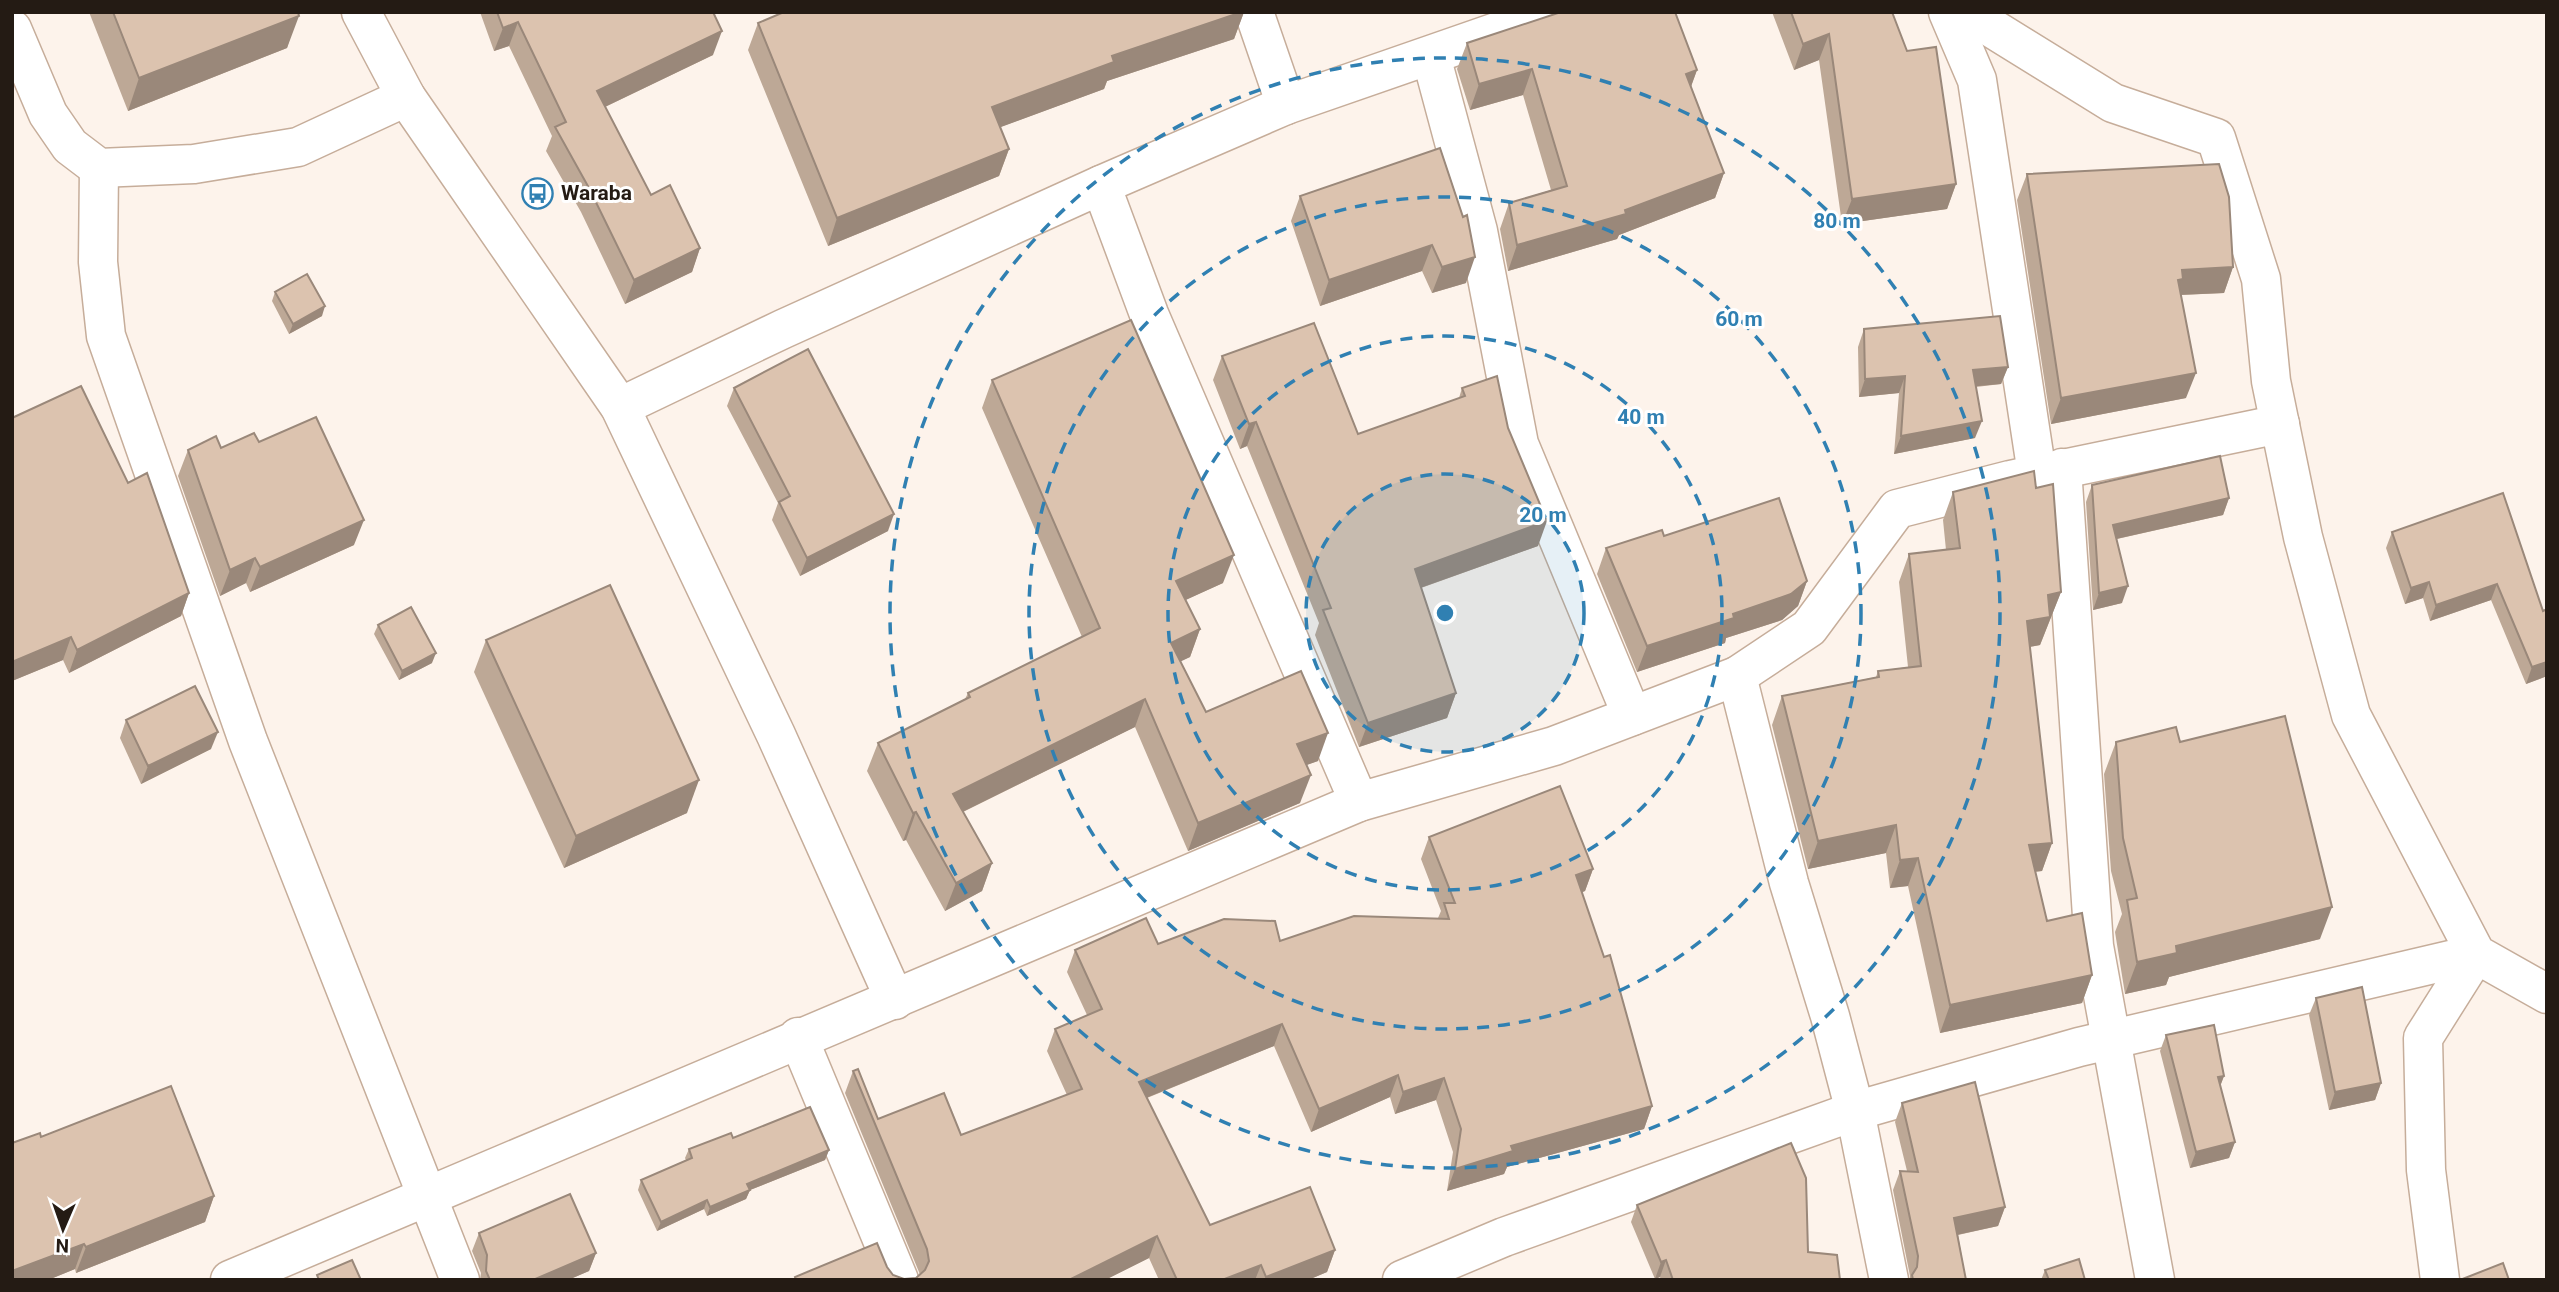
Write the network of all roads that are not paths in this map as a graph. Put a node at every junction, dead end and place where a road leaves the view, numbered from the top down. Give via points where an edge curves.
1 (361, 12) edge
2 (1254, 12) edge
3 (1554, 12) edge
4 (1948, 12) edge
5 (1966, 12) edge
6 (12, 29) edge
7 (1431, 56) junction
8 (407, 97) junction
9 (1286, 105) junction
10 (99, 168) junction
11 (1101, 185) junction
12 (620, 407) junction
13 (2280, 424) junction
14 (2050, 471) junction
15 (1737, 676) junction
16 (1632, 716) junction
17 (1359, 802) junction
18 (2476, 954) junction
19 (2547, 993) edge
20 (895, 1000) junction
21 (799, 1037) junction
22 (2109, 1040) junction
23 (1854, 1111) junction
24 (425, 1197) junction
25 (230, 1280) edge
26 (460, 1280) edge
27 (899, 1280) edge
28 (1402, 1280) edge
29 (1889, 1280) edge
30 (2155, 1280) edge
31 (2440, 1280) edge

1 - 8 street
2 - 9 street
3 - 7 street
4 - 14 street via 1977,80
5 - 13 street via 2113,103 2216,138 2261,279
6 - 10 street via 47,114 69,146
7 - 9 street
7 - 16 street via 1478,232 1519,444
8 - 10 street via 298,146 194,164
8 - 12 street
9 - 11 street
10 - 24 street via 98,262 106,336 248,741
11 - 12 street
11 - 17 street via 1149,314
12 - 20 street via 776,735
13 - 14 street
13 - 18 street via 2303,537 2351,715
14 - 15 street via 1897,509 1809,628
14 - 22 street via 2094,946
15 - 16 street
15 - 23 street via 1789,883
16 - 17 street via 1555,746
17 - 20 street
18 - 19 street
18 - 22 street
18 - 31 street via 2423,1038 2426,1170
20 - 21 street
21 - 24 street
21 - 27 street
22 - 23 street
22 - 30 street
23 - 28 street via 1504,1237
23 - 29 street
24 - 25 street
24 - 26 street

